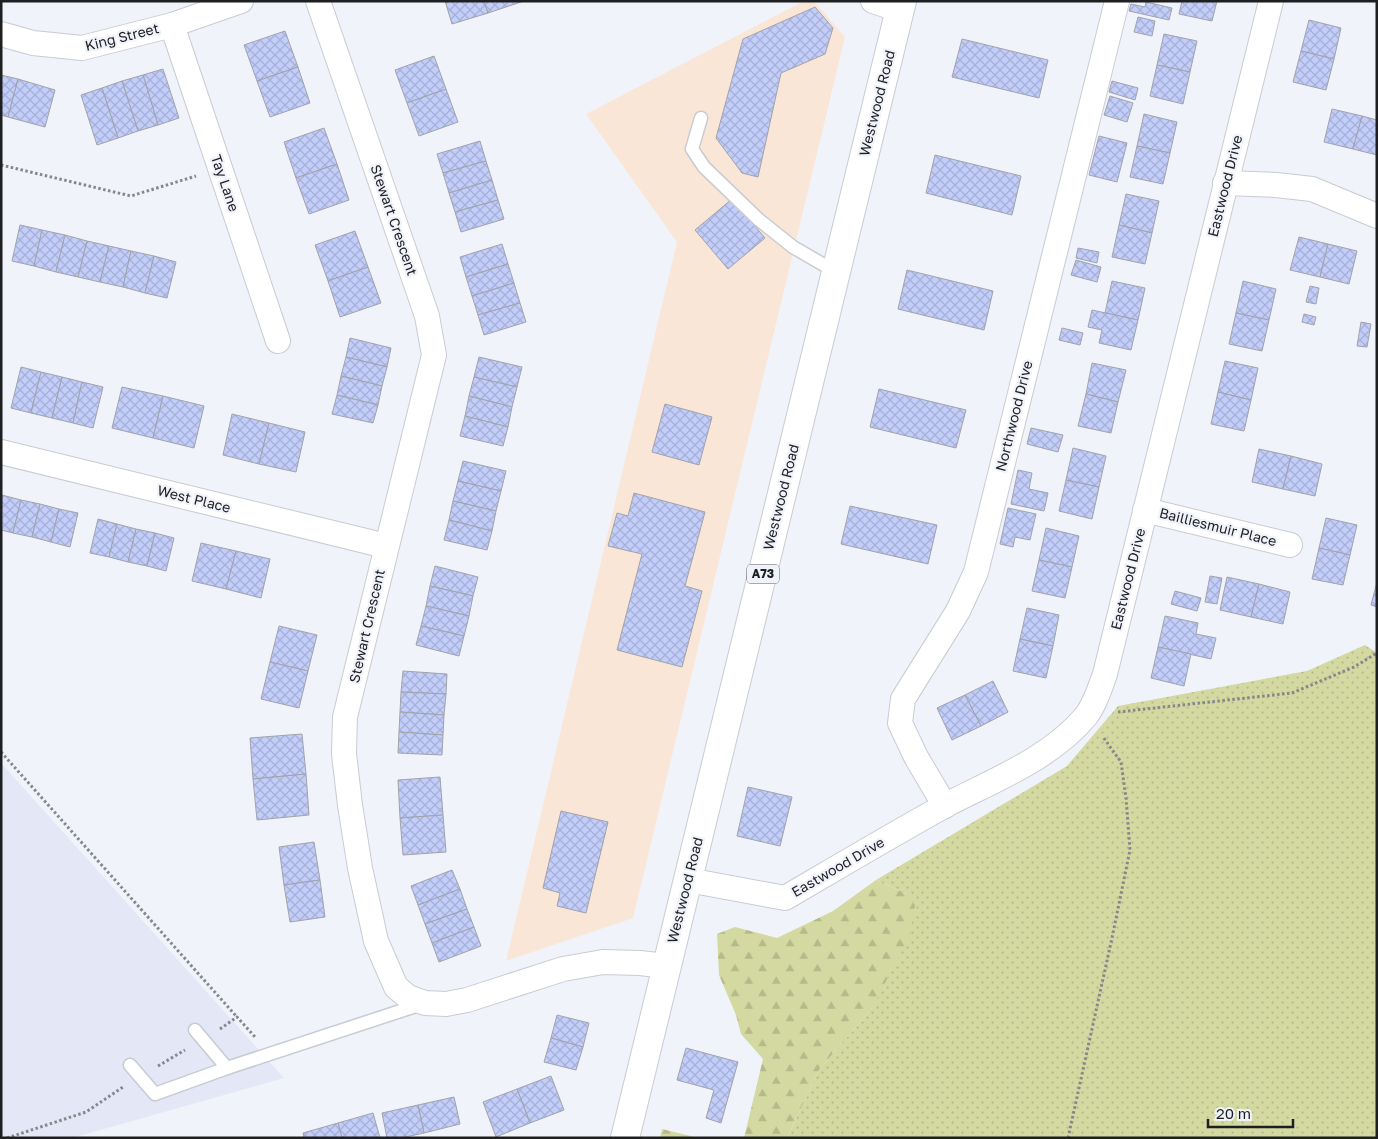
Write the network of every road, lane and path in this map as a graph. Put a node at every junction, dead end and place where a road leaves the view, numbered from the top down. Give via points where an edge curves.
1 (241, 1) edge
2 (318, 1) edge
3 (873, 1) edge
4 (1117, 1) edge
5 (1271, 1) edge
6 (901, 6) edge
7 (172, 25) junction
8 (1, 34) edge
9 (701, 118) dead end
10 (1, 165) edge
11 (220, 169) junction
12 (1225, 183) junction
13 (1377, 216) edge
14 (836, 272) junction
15 (278, 341) dead end
16 (1, 452) edge
17 (1145, 510) junction
18 (1290, 545) dead end
19 (386, 546) junction
20 (1377, 653) edge
21 (1087, 715) junction
22 (1, 752) edge
23 (945, 806) junction
24 (688, 880) junction
25 (666, 966) junction
26 (425, 1003) junction
27 (237, 1017) junction
28 (199, 1035) junction
29 (271, 1054) junction
30 (130, 1065) dead end
31 (227, 1068) junction
32 (140, 1076) junction
33 (7, 1138) edge
34 (625, 1138) edge
35 (1068, 1138) edge

1 - 7 street, King Street
2 - 19 street, Stewart Crescent via 427,316 434,355
3 - 6 street
4 - 23 street, Northwood Drive via 976,572 958,611 902,699 900,723
5 - 12 street, Eastwood Drive
6 - 14 main road, Westwood Road / A73
7 - 8 street, King Street via 82,48 33,43
7 - 11 street, Tay Lane
9 - 14 lane via 692,149 704,167 758,219 793,247
10 - 11 path via 131,196
11 - 15 street, Tay Lane
12 - 13 street via 1312,189
12 - 17 street, Eastwood Drive
14 - 24 main road, Westwood Road / A73
16 - 19 street, West Place
17 - 18 street, Bailliesmuir Place
17 - 21 street, Eastwood Drive via 1105,674
19 - 26 street, Stewart Crescent via 345,717 344,754 360,868 376,941 396,987 408,997
20 - 21 path via 1354,667 1292,693
21 - 23 street, Eastwood Drive via 1036,758
21 - 35 path via 1121,762 1130,850
22 - 27 path
23 - 24 street, Eastwood Drive via 785,898
24 - 25 main road, Westwood Road / A73
25 - 26 street, Stewart Crescent via 603,962 563,969 467,1000
25 - 34 main road, Westwood Road / A73
26 - 29 lane
27 - 28 path
27 - 29 path
28 - 31 lane
28 - 32 path
29 - 31 lane
30 - 32 lane
31 - 32 lane via 154,1094
32 - 33 path via 86,1112

